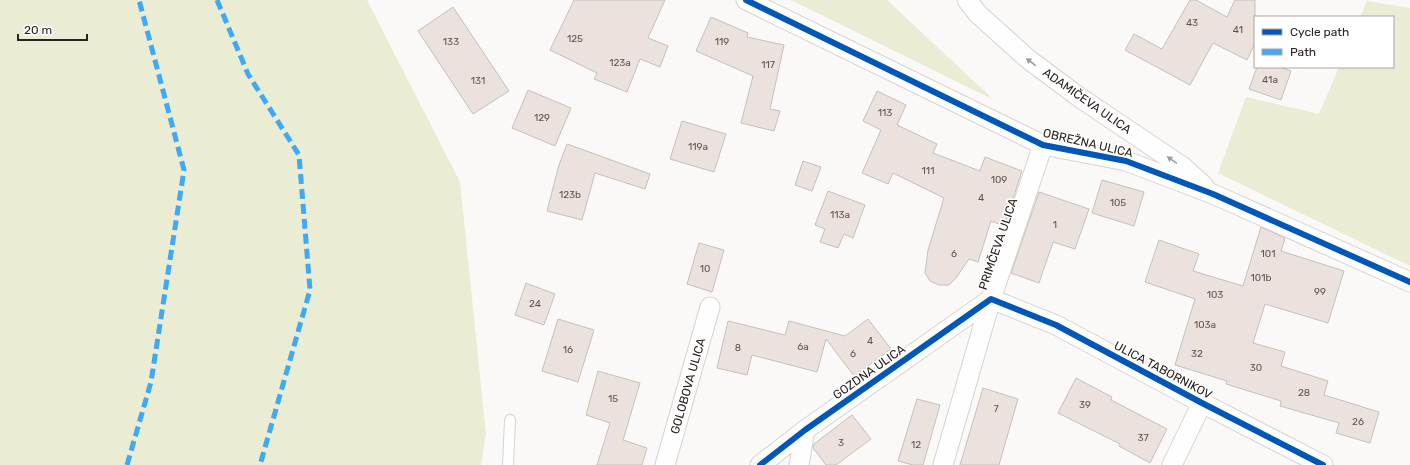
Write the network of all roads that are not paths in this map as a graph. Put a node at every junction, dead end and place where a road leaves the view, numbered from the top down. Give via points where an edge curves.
1 (746, 0) edge
2 (967, 0) edge
3 (1043, 145) junction
4 (1213, 194) junction
5 (1410, 282) edge
6 (991, 298) junction
7 (710, 307) dead end
8 (1202, 404) junction
9 (510, 420) dead end
10 (805, 430) junction
11 (508, 465) edge
12 (665, 465) edge
13 (760, 465) edge
14 (799, 465) edge
15 (943, 465) edge
16 (1172, 465) edge
17 (1323, 465) edge

1 - 3 street, OBREŽNA ULICA
4 -> 2 street, ADAMIČEVA ULICA via 1183,167 1079,97 1028,59 978,14
3 - 4 street, OBREŽNA ULICA via 1126,161
3 - 6 street, PRIMČEVA ULICA
4 - 5 street, OBREŽNA ULICA
6 - 8 street, ULICA TABORNIKOV via 1056,325
6 - 10 street, GOZDNA ULICA
6 - 15 street, PRIMČEVA ULICA
7 - 12 street, GOLOBOVA ULICA
8 - 16 street
8 - 17 street, ULICA TABORNIKOV
9 - 11 lane
10 - 13 street, GOZDNA ULICA
10 - 14 street

